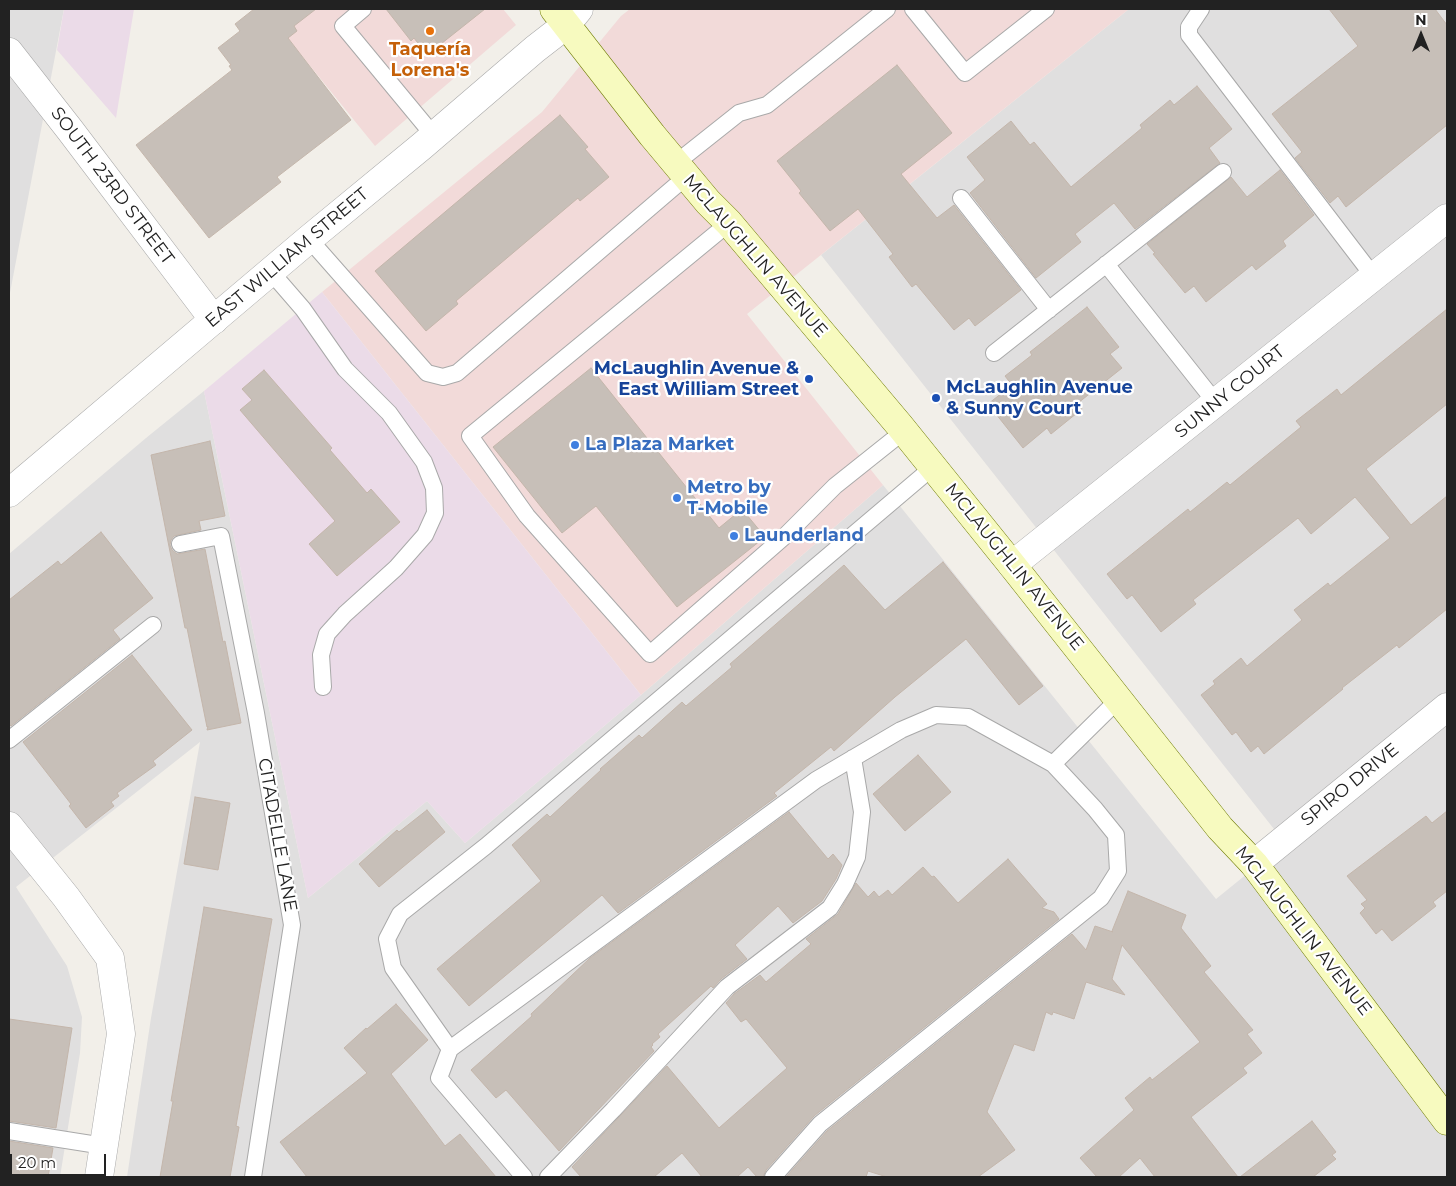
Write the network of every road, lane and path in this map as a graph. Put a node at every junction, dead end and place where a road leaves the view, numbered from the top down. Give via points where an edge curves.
1 (363, 9) edge
2 (888, 9) edge
3 (913, 9) edge
4 (1046, 9) edge
5 (1201, 9) edge
6 (566, 14) edge
7 (9, 52) edge
8 (434, 136) junction
9 (681, 169) junction
10 (1223, 172) dead end
11 (961, 198) dead end
12 (1447, 218) edge
13 (728, 223) junction
14 (309, 239) junction
15 (1106, 264) junction
16 (271, 272) junction
17 (1374, 277) junction
18 (1049, 310) junction
19 (214, 320) junction
20 (994, 353) dead end
21 (1216, 403) junction
22 (904, 430) junction
23 (933, 467) junction
24 (9, 493) edge
25 (180, 544) dead end
26 (1012, 565) junction
27 (153, 625) dead end
28 (323, 687) dead end
29 (1119, 699) junction
30 (1447, 707) edge
31 (9, 740) edge
32 (853, 758) junction
33 (1053, 764) junction
34 (9, 826) edge
35 (1254, 864) junction
36 (450, 1049) junction
37 (1447, 1121) edge
38 (9, 1131) edge
39 (104, 1146) junction
40 (99, 1177) edge
41 (253, 1177) edge
42 (524, 1177) edge
43 (548, 1177) edge
44 (774, 1177) edge

1 - 8 lane via 343,26
2 - 9 lane via 767,105 739,112
3 - 4 lane via 965,73
5 - 17 lane via 1189,27 1189,35
6 - 8 street, EAST WILLIAM STREET via 535,49
6 - 9 main road, MCLAUGHLIN AVENUE
7 - 19 street, SOUTH 23RD STREET
8 - 14 street, EAST WILLIAM STREET
9 - 13 main road, MCLAUGHLIN AVENUE
9 - 14 lane via 457,373 443,378 427,373
10 - 15 lane
11 - 18 lane
12 - 17 street, SUNNY COURT
13 - 22 main road, MCLAUGHLIN AVENUE
13 - 22 lane via 470,436 527,516 650,654 786,536 835,486
14 - 16 street, EAST WILLIAM STREET
15 - 18 lane
15 - 21 lane
16 - 19 street, EAST WILLIAM STREET
16 - 28 lane via 303,309 345,369 390,413 424,462 434,488 435,513 425,535 396,568 326,634 320,655
17 - 21 street, SUNNY COURT
18 - 20 lane
19 - 24 street, EAST WILLIAM STREET
21 - 26 street, SUNNY COURT
22 - 23 main road, MCLAUGHLIN AVENUE
23 - 26 main road, MCLAUGHLIN AVENUE
23 - 36 lane via 493,840 400,914 387,939 393,968
25 - 41 lane, CITADELLE LANE via 221,536 256,713 292,925
26 - 29 main road, MCLAUGHLIN AVENUE
27 - 31 lane
29 - 33 lane
29 - 35 main road, MCLAUGHLIN AVENUE via 1220,828
30 - 35 street, SPIRO DRIVE
32 - 33 lane via 901,730 936,715 968,717
32 - 36 lane via 808,786
32 - 43 lane via 862,812 857,857 846,884 830,908 727,987
33 - 44 lane via 1116,835 1118,871 1101,898 820,1124
34 - 39 street via 110,958 121,1034
35 - 37 main road, MCLAUGHLIN AVENUE
36 - 42 lane via 439,1078
38 - 39 lane
39 - 40 street

